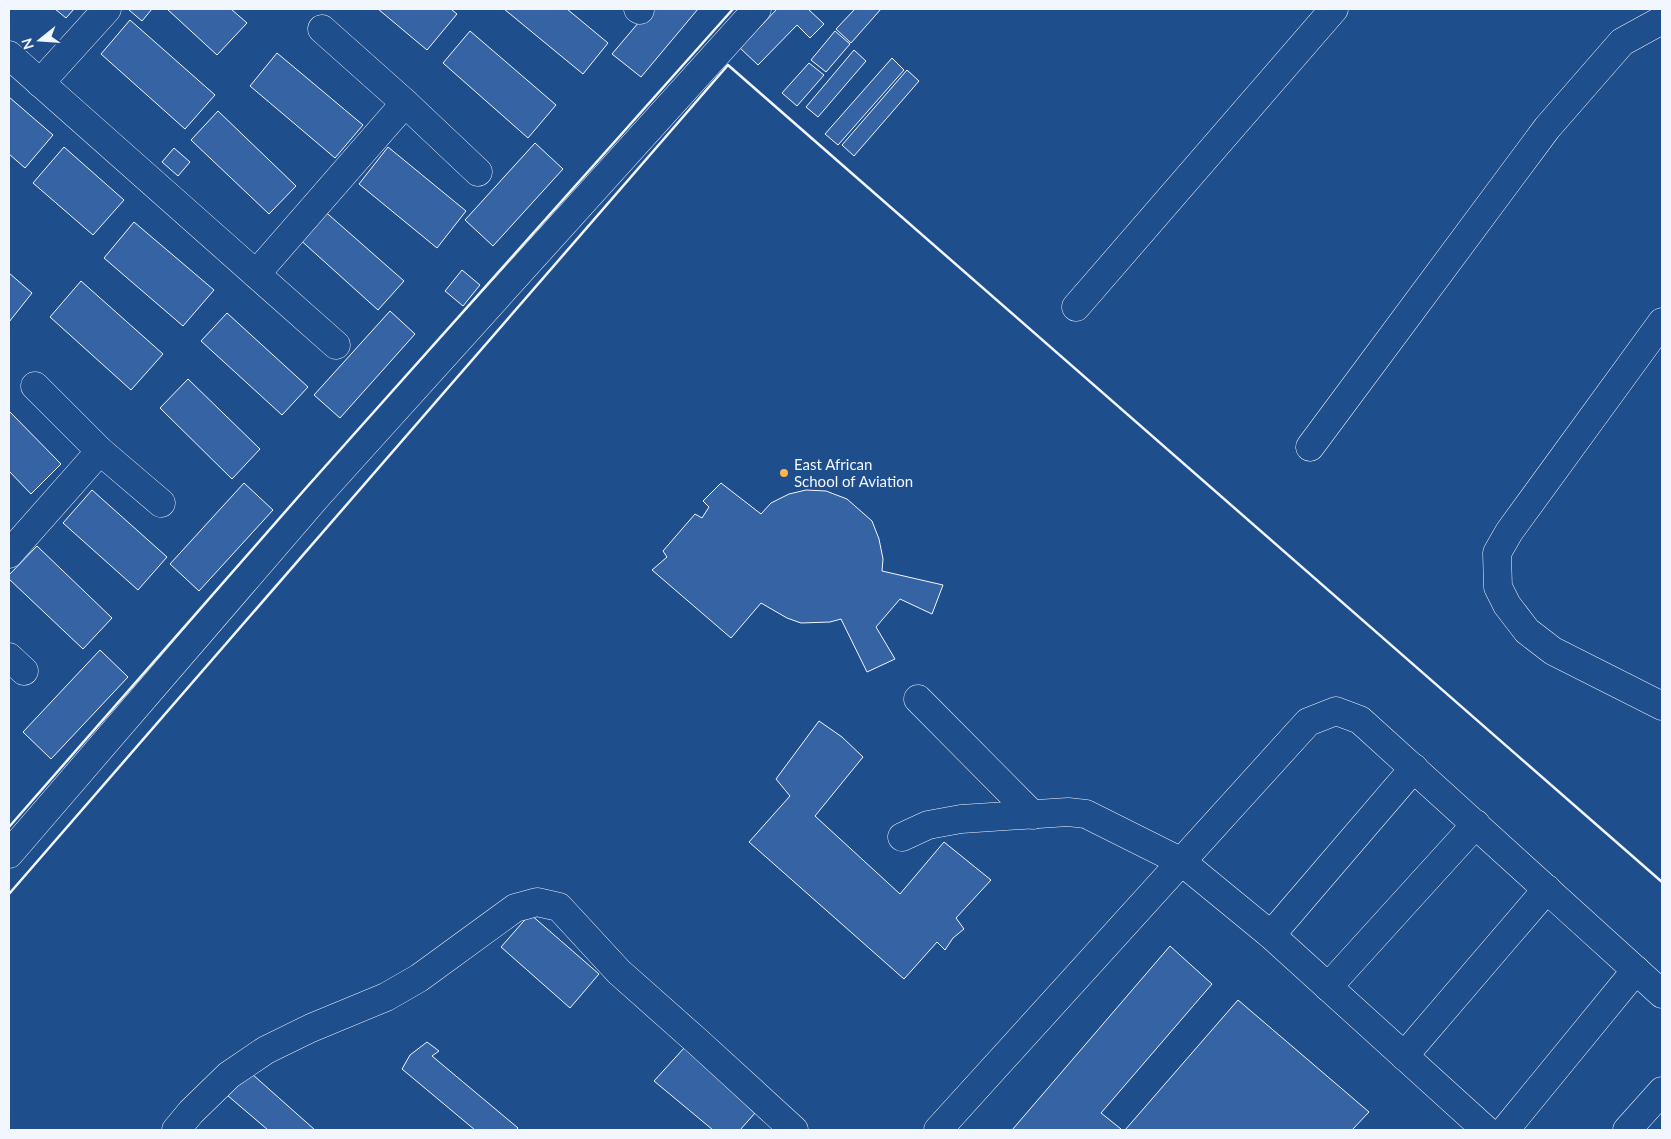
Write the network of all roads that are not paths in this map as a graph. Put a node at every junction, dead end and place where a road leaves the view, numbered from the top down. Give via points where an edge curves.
1 (107, 9) edge
2 (757, 9) edge
3 (1334, 9) edge
4 (1662, 20) edge
5 (322, 28) dead end
6 (9, 55) edge
7 (40, 82) junction
8 (405, 102) junction
9 (478, 172) dead end
10 (256, 274) junction
11 (1076, 307) dead end
12 (1662, 322) edge
13 (336, 345) dead end
14 (35, 386) dead end
15 (1310, 447) dead end
16 (100, 451) junction
17 (161, 503) dead end
18 (9, 554) edge
19 (918, 699) dead end
20 (1662, 706) edge
21 (1414, 768) junction
22 (1033, 814) junction
23 (1476, 824) junction
24 (902, 837) dead end
25 (9, 854) edge
26 (1182, 862) junction
27 (1547, 889) junction
28 (1271, 935) junction
29 (1636, 970) junction
30 (1328, 987) junction
31 (1662, 994) edge
32 (1404, 1056) junction
33 (1662, 1091) edge
34 (176, 1130) edge
35 (794, 1130) edge
36 (938, 1130) edge
37 (1486, 1130) edge
38 (1505, 1130) edge
39 (1627, 1130) edge

1 - 7 street
2 - 25 street via 319,494
3 - 11 street
4 - 15 street via 1622,42 1547,128
5 - 8 street
6 - 7 street
7 - 10 street
8 - 9 street
8 - 10 street
10 - 13 street
12 - 20 street via 1497,552 1498,587 1527,631 1553,651
14 - 16 street
16 - 17 street
16 - 18 street
19 - 22 street
21 - 23 street
21 - 26 street via 1360,720 1336,711 1308,722
21 - 28 street
22 - 24 street via 961,819 928,825
22 - 26 street via 1086,814
23 - 27 street
23 - 30 street
26 - 28 street
26 - 36 street
27 - 29 street
27 - 32 street
28 - 30 street
29 - 31 street
29 - 38 street
30 - 32 street
32 - 37 street
33 - 39 street
34 - 35 street via 229,1075 266,1050 386,997 419,978 515,908 537,902 559,908 619,972

